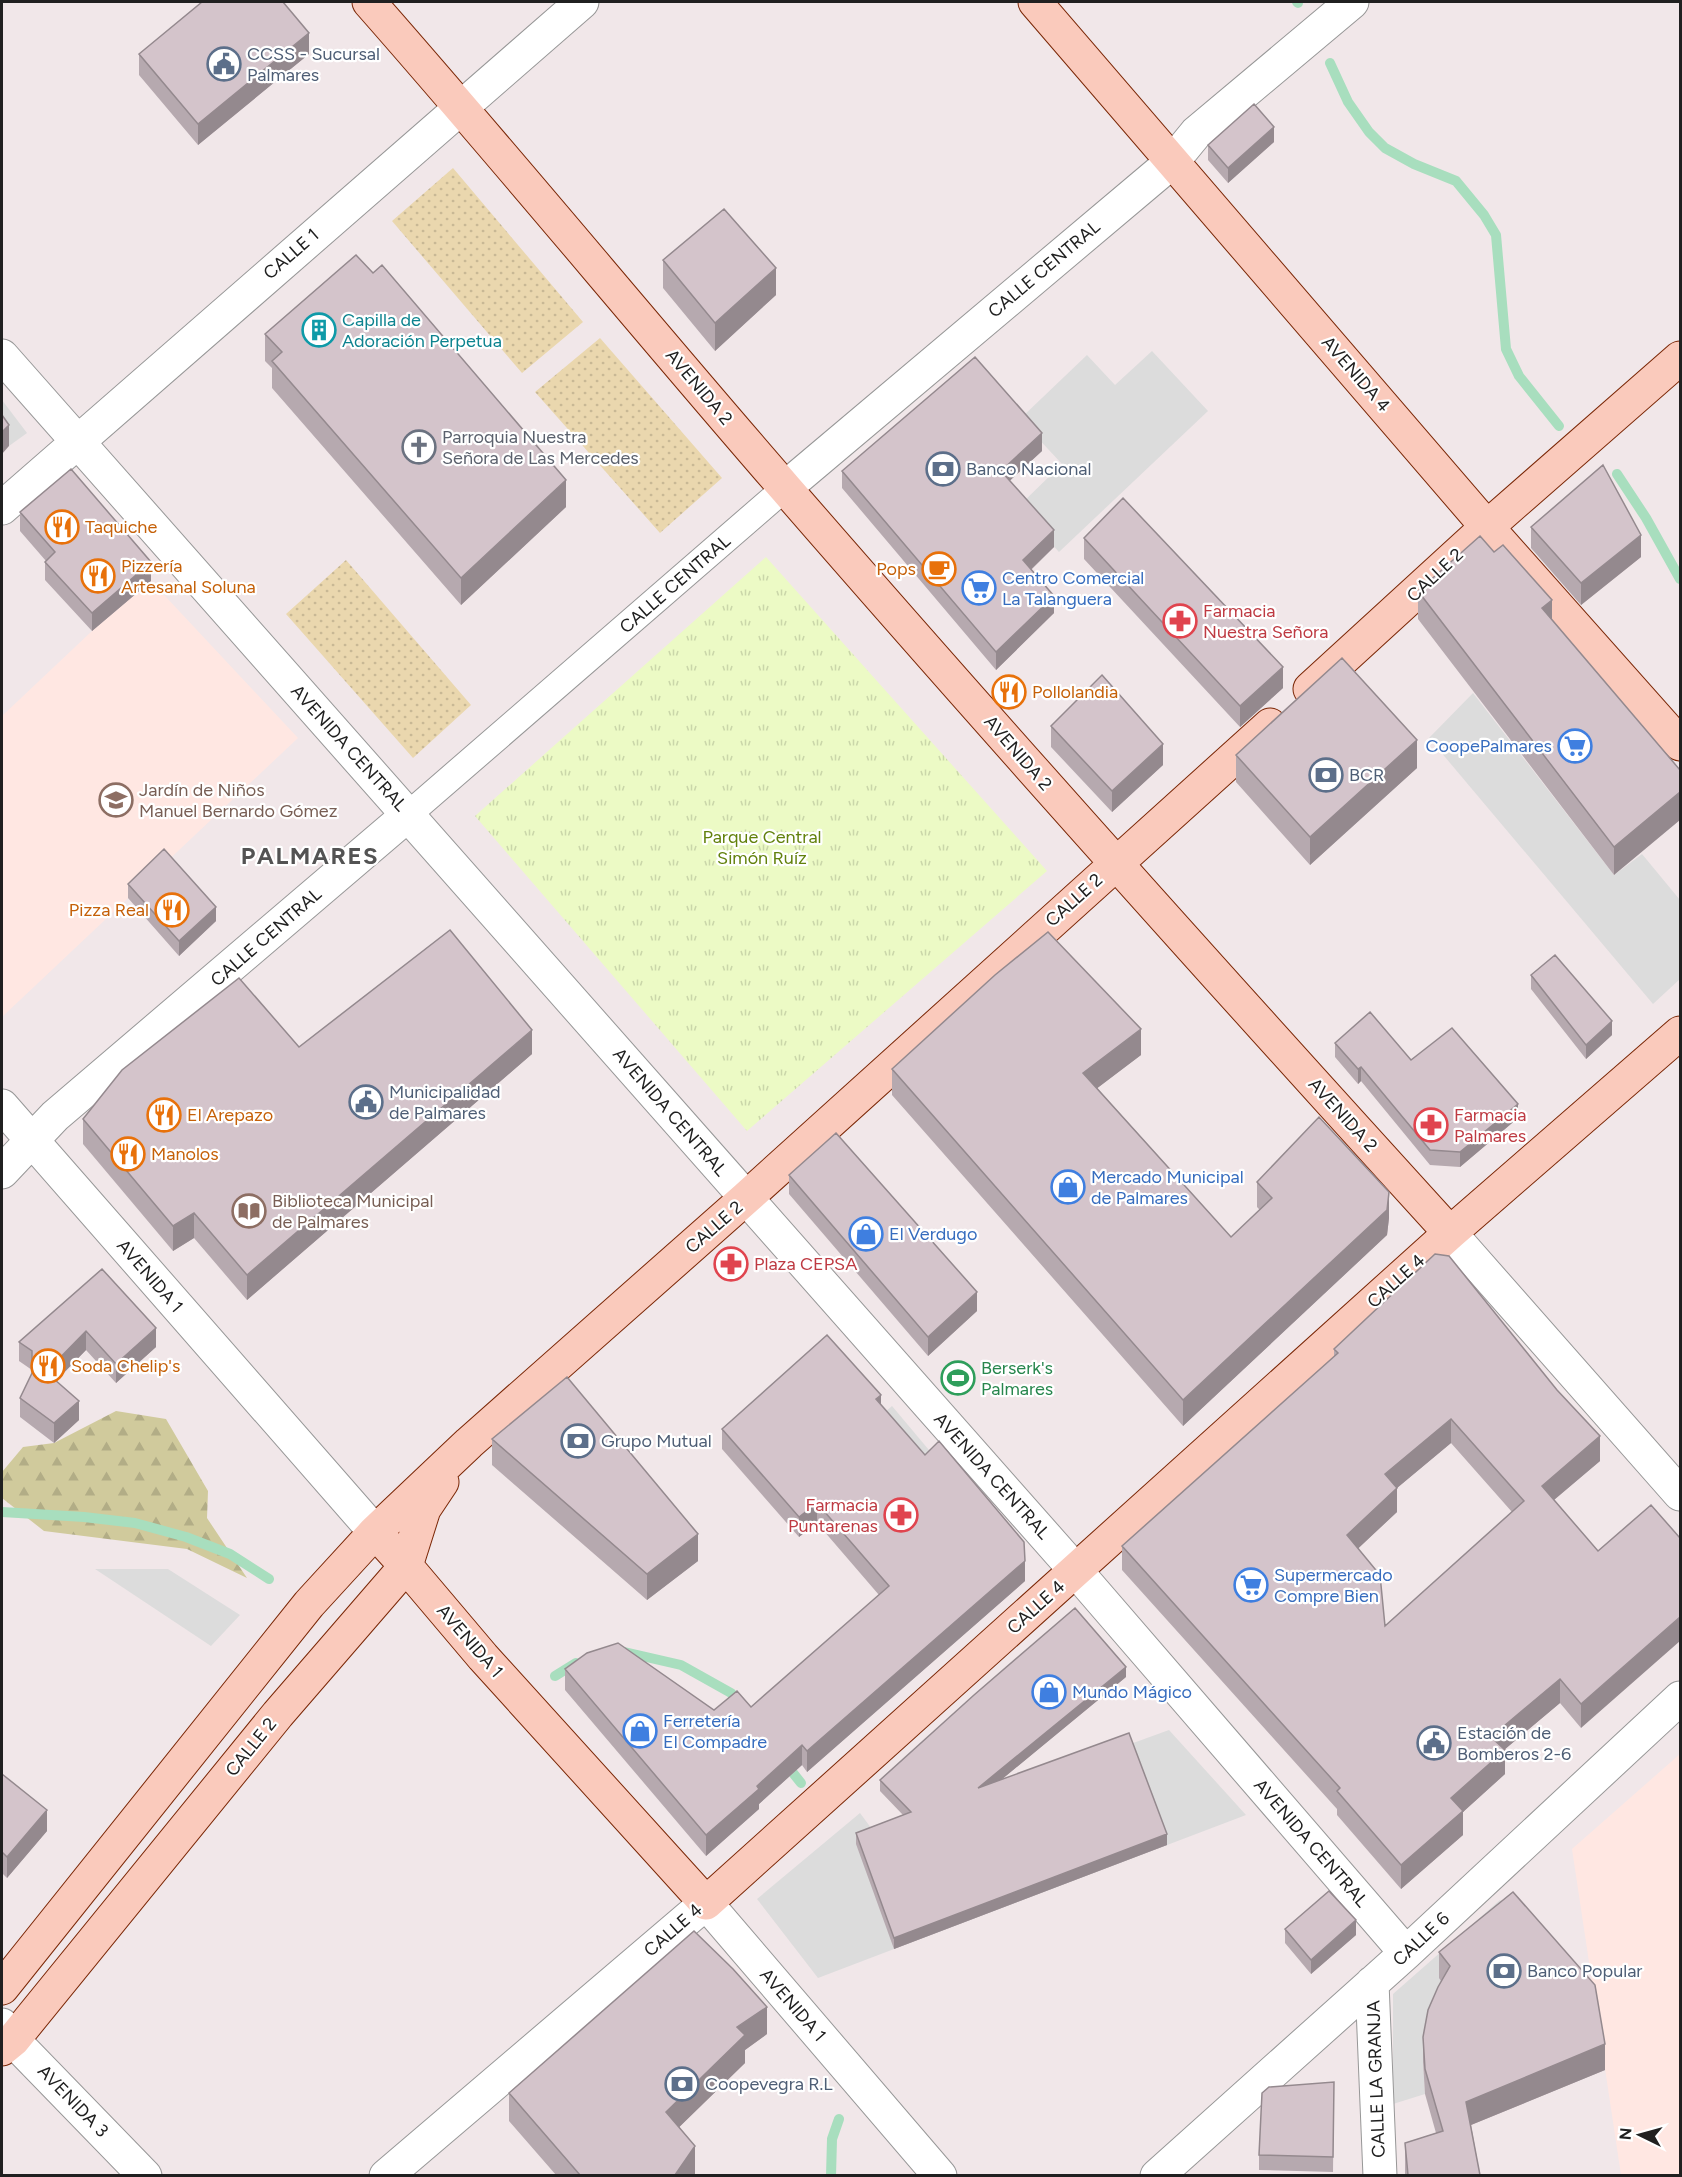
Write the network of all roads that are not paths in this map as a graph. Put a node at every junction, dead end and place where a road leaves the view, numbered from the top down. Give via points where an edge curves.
1 (369, 2) edge
2 (582, 2) edge
3 (1035, 2) edge
4 (1352, 2) edge
5 (460, 106) junction
6 (1173, 161) junction
7 (2, 356) edge
8 (1680, 358) edge
9 (76, 442) junction
10 (785, 488) junction
11 (2, 508) edge
12 (1487, 527) junction
13 (1680, 744) edge
14 (409, 814) junction
15 (1115, 863) junction
16 (1680, 1033) edge
17 (2, 1106) edge
18 (31, 1140) junction
19 (2, 1172) edge
20 (746, 1198) junction
21 (1450, 1233) junction
22 (469, 1443) junction
23 (1680, 1494) edge
24 (375, 1532) junction
25 (406, 1566) junction
26 (1076, 1571) junction
27 (1680, 1698) edge
28 (706, 1903) junction
29 (1406, 1953) junction
30 (1372, 1983) junction
31 (2, 1988) edge
32 (5, 2038) edge
33 (145, 2175) edge
34 (386, 2175) edge
35 (940, 2175) edge
36 (1157, 2175) edge
37 (1380, 2175) edge

1 - 5 main road, AVENIDA 2
2 - 5 street, CALLE 1
3 - 6 main road, AVENIDA 4
4 - 6 street, CALLE CENTRAL via 1196,133
5 - 9 street, CALLE 1
5 - 10 main road, AVENIDA 2
6 - 10 street, CALLE CENTRAL
6 - 12 main road, AVENIDA 4
7 - 9 street, AVENIDA CENTRAL
8 - 12 main road, CALLE 2
9 - 11 street, CALLE 1
9 - 14 street, AVENIDA CENTRAL
10 - 14 street, CALLE CENTRAL
10 - 15 main road, AVENIDA 2
12 - 13 main road, AVENIDA 4
12 - 15 main road, CALLE 2
14 - 18 street, CALLE CENTRAL
14 - 20 street, AVENIDA CENTRAL
15 - 20 main road, CALLE 2
15 - 21 main road, AVENIDA 2
16 - 21 main road, CALLE 4
17 - 18 street, AVENIDA 1
18 - 19 street, CALLE CENTRAL
18 - 24 street, AVENIDA 1
20 - 22 main road, CALLE 2
20 - 26 street, AVENIDA CENTRAL
21 - 23 street, AVENIDA 2
21 - 26 main road, CALLE 4
22 - 24 main road, CALLE 2
22 - 25 main road, CALLE 2 via 424,1509
24 - 25 main road, AVENIDA 1
24 - 31 main road, CALLE 2 via 302,1613
25 - 28 main road, AVENIDA 1
25 - 32 main road, CALLE 2
26 - 28 main road, CALLE 4
26 - 29 street, AVENIDA CENTRAL
27 - 29 street, CALLE 6
28 - 34 street, CALLE 4
28 - 35 street, AVENIDA 1
29 - 30 street, CALLE 6
30 - 36 street, CALLE 6
30 - 37 street, CALLE LA GRANJA
32 - 33 street, AVENIDA 3

